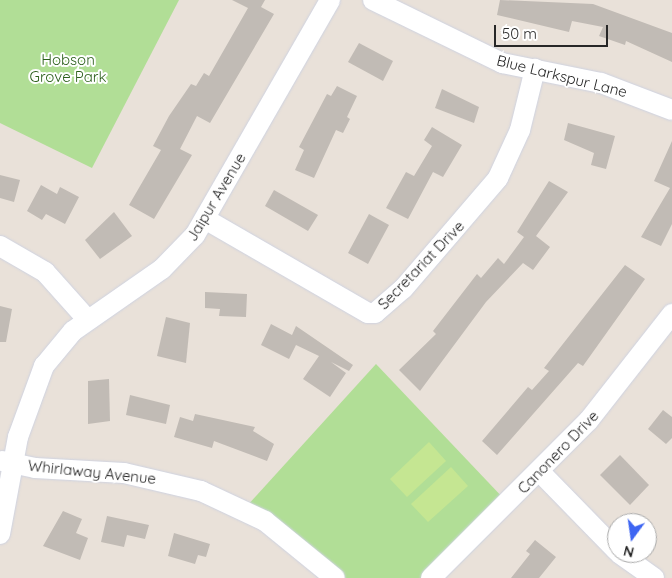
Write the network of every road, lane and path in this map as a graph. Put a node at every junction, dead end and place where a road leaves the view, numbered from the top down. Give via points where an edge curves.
1 (330, 0) edge
2 (373, 0) edge
3 (535, 69) junction
4 (672, 110) edge
5 (205, 219) junction
6 (0, 246) edge
7 (672, 314) edge
8 (87, 319) junction
9 (7, 462) edge
10 (540, 472) junction
11 (0, 534) edge
12 (607, 541) edge
13 (633, 563) edge
14 (335, 578) edge
15 (431, 578) edge
16 (654, 578) edge

1 - 5 street, Jaipur Avenue
2 - 3 street, Blue Larkspur Lane via 488,58
3 - 4 street, Blue Larkspur Lane via 601,83
3 - 5 street, Secretariat Drive via 520,130 498,178 403,289 375,313 368,313
5 - 8 street, Jaipur Avenue via 162,269
6 - 8 street via 45,272
7 - 10 street, Canonero Drive via 614,392
8 - 9 street, Jaipur Avenue via 56,349 33,386
9 - 11 street, Jaipur Avenue
9 - 14 street, Whirlaway Avenue via 124,473 201,490 272,526
10 - 12 street
10 - 15 street, Canonero Drive
13 - 16 street

